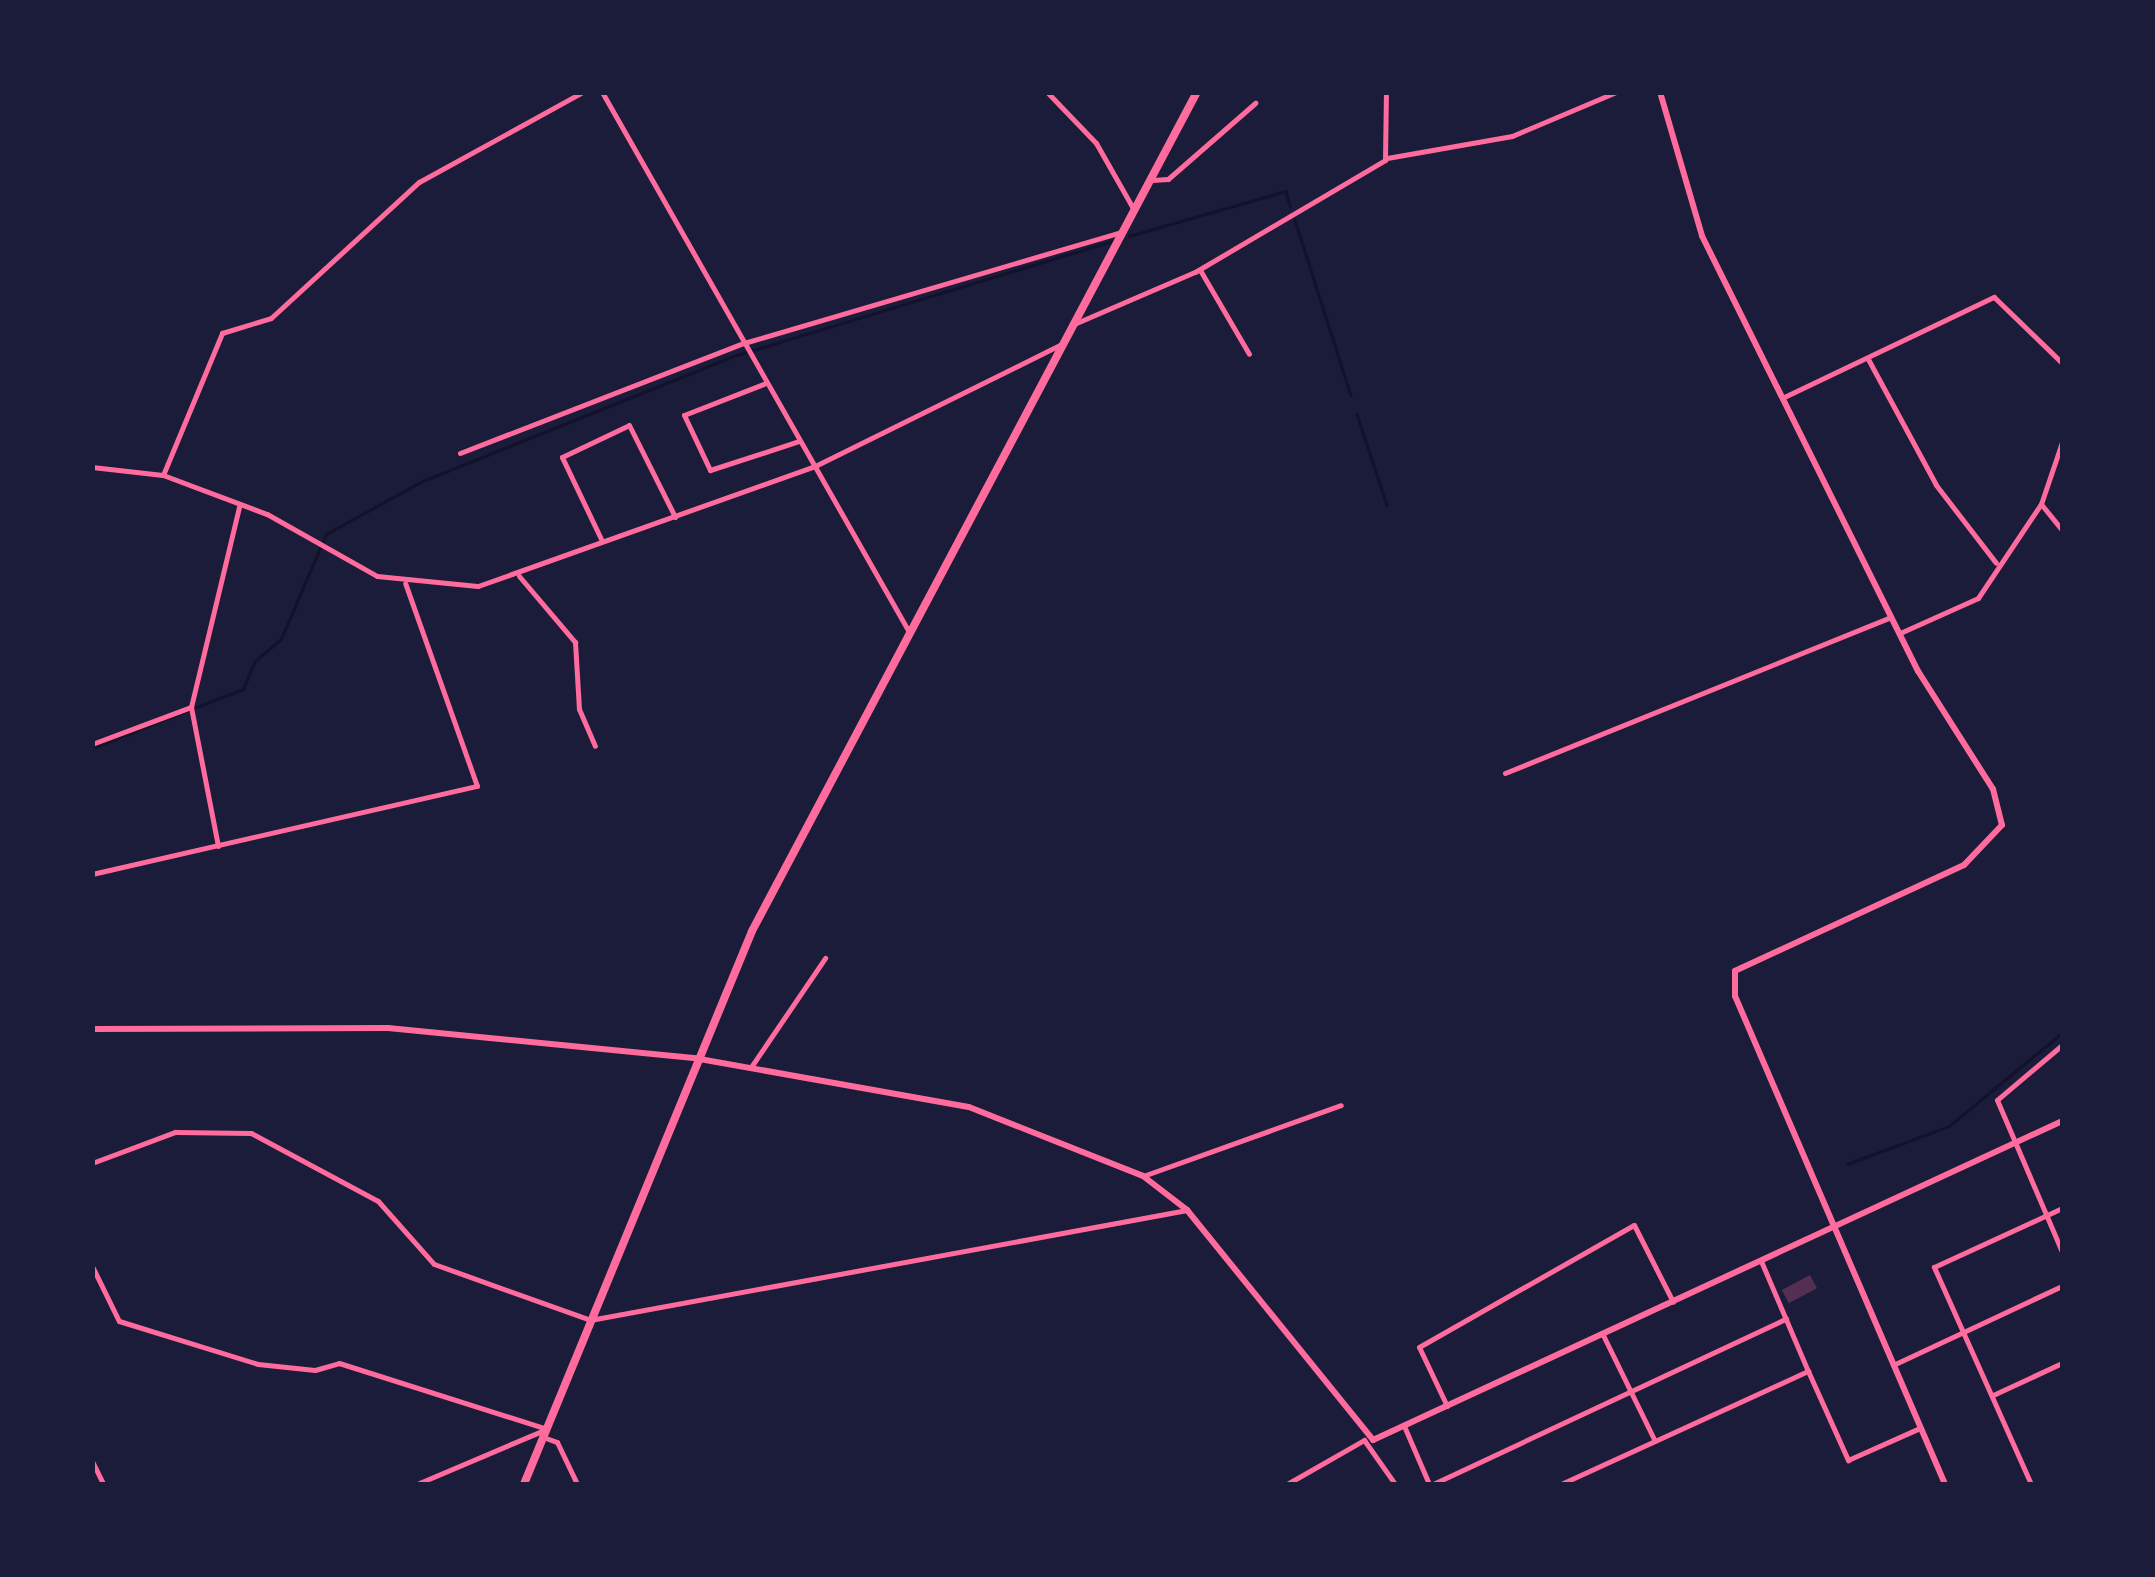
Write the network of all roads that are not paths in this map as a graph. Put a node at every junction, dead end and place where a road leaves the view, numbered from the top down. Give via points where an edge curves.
1 (583, 92) edge
2 (602, 92) edge
3 (1047, 92) edge
4 (1196, 92) edge
5 (1386, 92) edge
6 (1616, 92) edge
7 (1660, 92) edge
8 (1255, 104) dead end
9 (1387, 158) junction
10 (1150, 180) junction
11 (1134, 210) junction
12 (1122, 232) junction
13 (1200, 270) junction
14 (1073, 325) junction
15 (744, 343) junction
16 (1062, 344) junction
17 (1249, 354) dead end
18 (1868, 359) junction
19 (2062, 363) edge
20 (766, 382) junction
21 (1782, 398) junction
22 (799, 441) junction
23 (2062, 442) edge
24 (460, 453) dead end
25 (92, 467) edge
26 (813, 467) junction
27 (163, 476) junction
28 (2041, 504) junction
29 (239, 506) junction
30 (675, 516) junction
31 (2062, 530) edge
32 (602, 541) junction
33 (1997, 564) junction
34 (519, 576) junction
35 (405, 583) junction
36 (1894, 616) junction
37 (909, 632) junction
38 (1900, 633) junction
39 (191, 707) junction
40 (92, 744) edge
41 (595, 746) dead end
42 (1505, 773) dead end
43 (218, 846) junction
44 (92, 874) edge
45 (824, 958) dead end
46 (92, 1029) edge
47 (2062, 1045) edge
48 (694, 1058) junction
49 (750, 1070) junction
50 (1342, 1105) dead end
51 (2062, 1121) edge
52 (2014, 1144) junction
53 (92, 1163) edge
54 (1142, 1176) junction
55 (2062, 1208) edge
56 (1187, 1210) junction
57 (2047, 1215) junction
58 (1832, 1228) junction
59 (2062, 1252) edge
60 (1761, 1260) junction
61 (92, 1266) edge
62 (2062, 1286) edge
63 (1673, 1302) junction
64 (1786, 1319) junction
65 (590, 1320) junction
66 (1602, 1333) junction
67 (1964, 1333) junction
68 (2062, 1364) edge
69 (1892, 1365) junction
70 (1808, 1370) junction
71 (1632, 1391) junction
72 (1994, 1395) junction
73 (1447, 1406) junction
74 (1404, 1426) junction
75 (1920, 1428) junction
76 (545, 1432) junction
77 (1364, 1440) junction
78 (1655, 1441) junction
79 (92, 1461) edge
80 (102, 1484) edge
81 (417, 1484) edge
82 (524, 1484) edge
83 (577, 1484) edge
84 (1287, 1484) edge
85 (1394, 1484) edge
86 (1431, 1484) edge
87 (1561, 1484) edge
88 (1945, 1484) edge
89 (2031, 1484) edge

1 - 27 street via 419,182 271,318 222,333
2 - 15 street
3 - 11 street via 1096,143
4 - 10 main road
5 - 9 street
6 - 9 street via 1512,136
7 - 21 street via 1702,236
8 - 10 street via 1168,179
9 - 13 street
10 - 11 main road
11 - 12 main road
12 - 14 main road
12 - 15 street
13 - 14 street
13 - 17 street
14 - 16 main road
15 - 20 street
15 - 24 street
16 - 26 street
16 - 37 main road
18 - 19 street via 1994,297
18 - 21 street
18 - 33 street via 1936,485
20 - 22 street
20 - 22 street via 684,415 710,470
21 - 36 street
22 - 26 street
23 - 28 street
25 - 27 street
26 - 30 street
26 - 37 street
27 - 29 street
28 - 31 street
28 - 33 street
29 - 35 street
29 - 39 street
30 - 32 street
30 - 32 street via 629,425 562,457
32 - 34 street
33 - 38 street via 1978,598
34 - 35 street via 478,586
34 - 41 street via 575,642 579,709
35 - 43 street via 477,786
36 - 38 street
36 - 42 street
37 - 48 main road
38 - 58 street via 1993,789 2002,826 1964,865 1736,972 1735,996
39 - 40 street
39 - 43 street
43 - 44 street
45 - 49 street
46 - 48 street via 322,1024
47 - 52 street via 1997,1100
48 - 49 street
48 - 65 main road
49 - 54 street via 969,1107
50 - 54 street
51 - 52 street
52 - 57 street
52 - 58 street
53 - 65 street via 175,1132 251,1133 378,1201 434,1264
54 - 56 street
55 - 57 street
56 - 65 street
56 - 77 street
57 - 59 street
57 - 67 street via 1934,1268
58 - 60 street
58 - 69 street
60 - 63 street
60 - 64 street
61 - 76 street via 119,1320 258,1364 315,1370 339,1363
62 - 67 street
63 - 66 street
63 - 73 street via 1634,1224 1419,1347
64 - 70 street
64 - 71 street
65 - 76 main road
66 - 71 street
66 - 73 street
67 - 69 street
67 - 72 street
68 - 72 street
69 - 75 street
70 - 75 street via 1848,1460
70 - 78 street
71 - 78 street
71 - 86 street
72 - 89 street
73 - 74 street
74 - 77 street
74 - 86 street
75 - 88 street
76 - 81 street
76 - 82 main road
76 - 83 street via 558,1442
77 - 84 street
77 - 85 street
78 - 87 street
79 - 80 street

